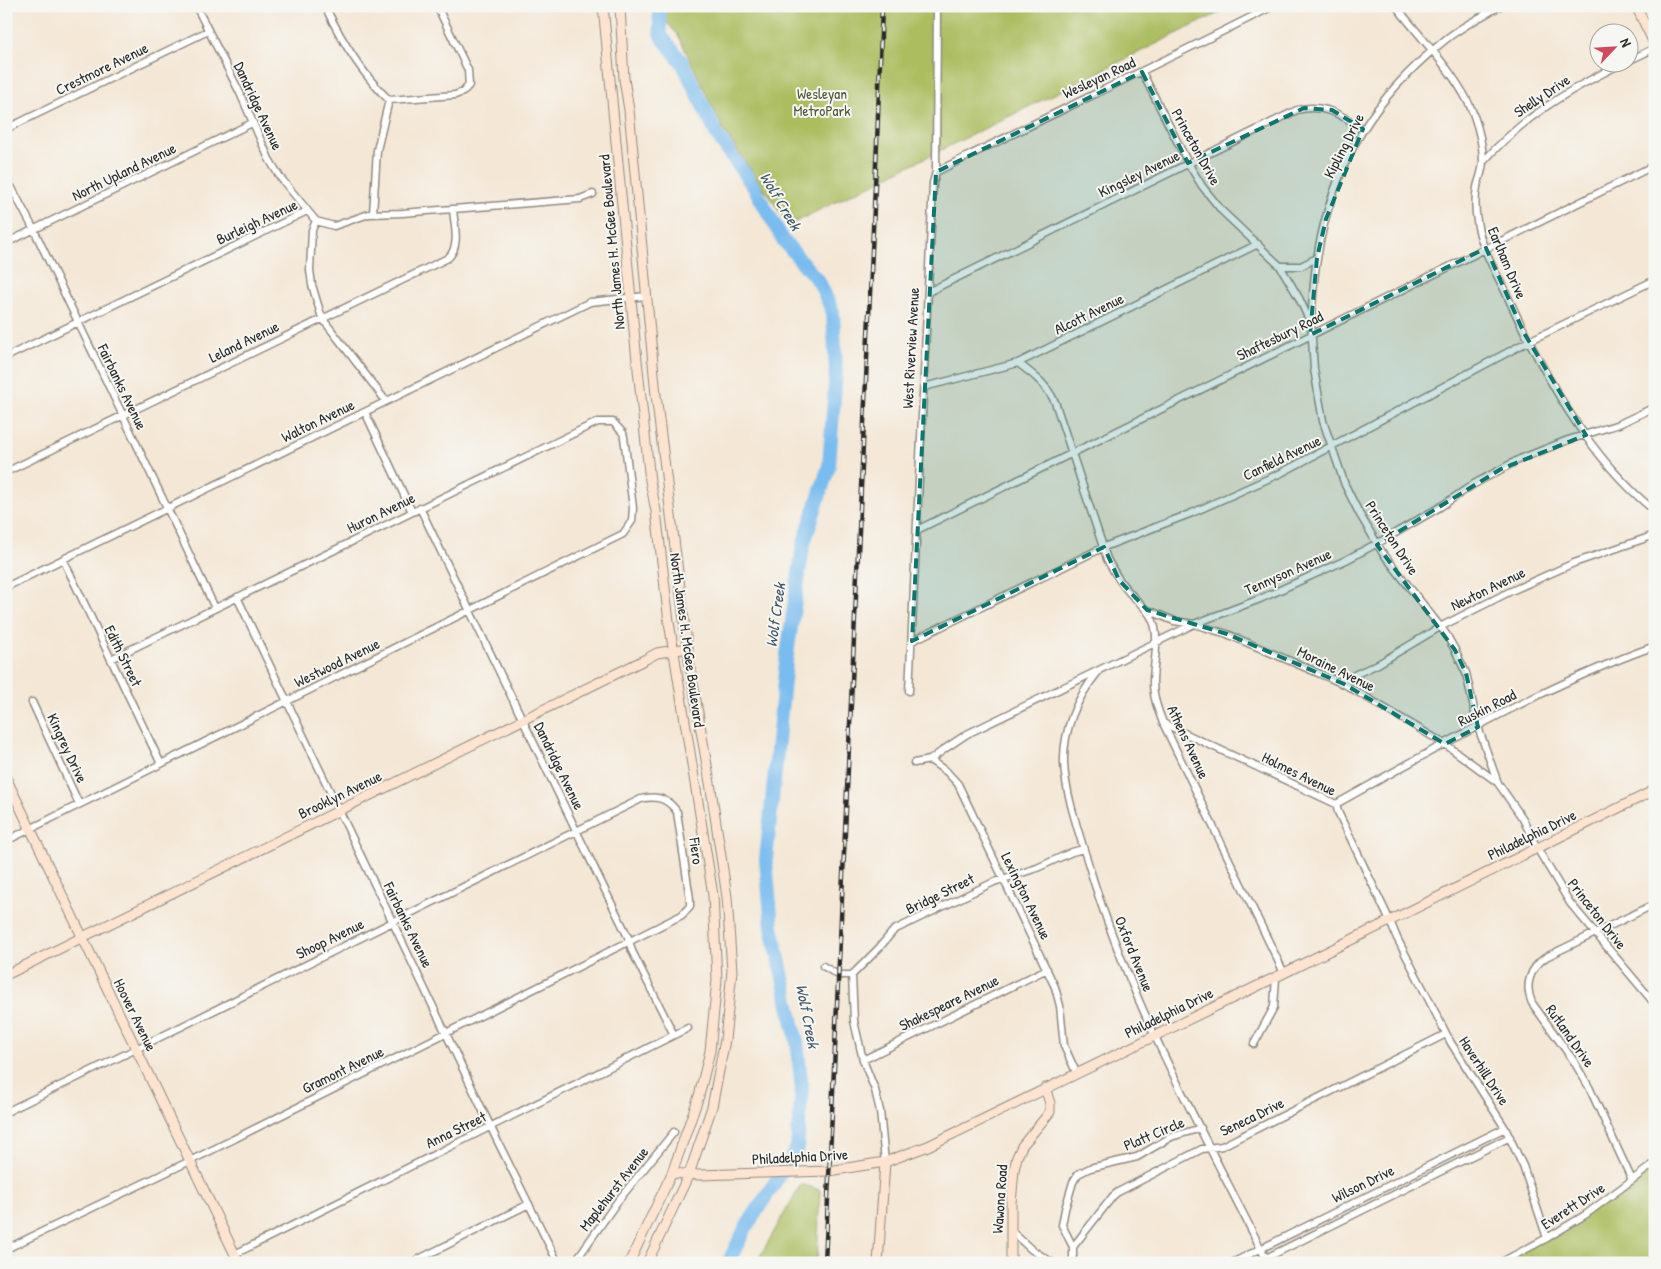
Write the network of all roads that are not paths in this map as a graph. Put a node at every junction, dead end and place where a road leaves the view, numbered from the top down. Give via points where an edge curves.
1 (196, 6) edge
2 (325, 6) edge
3 (438, 6) edge
4 (604, 6) edge
5 (620, 6) edge
6 (937, 6) edge
7 (1273, 6) edge
8 (1396, 6) edge
9 (1500, 6) edge
10 (1636, 6) edge
11 (208, 31) junction
12 (1655, 46) edge
13 (1432, 51) junction
14 (1638, 55) edge
15 (1142, 72) junction
16 (1605, 72) edge
17 (390, 100) junction
18 (252, 123) junction
19 (6, 129) edge
20 (1363, 129) junction
21 (1483, 162) junction
22 (1188, 164) junction
23 (1655, 165) edge
24 (936, 172) junction
25 (6, 177) edge
26 (593, 194) dead end
27 (453, 209) junction
28 (307, 211) junction
29 (373, 214) junction
30 (316, 221) junction
31 (34, 230) junction
32 (6, 243) edge
33 (1258, 244) junction
34 (1486, 248) junction
35 (1317, 258) junction
36 (1280, 266) junction
37 (1655, 280) edge
38 (928, 292) junction
39 (646, 296) junction
40 (631, 298) junction
41 (322, 318) junction
42 (78, 322) junction
43 (1310, 324) junction
44 (1312, 334) junction
45 (1529, 341) junction
46 (6, 357) edge
47 (1018, 363) junction
48 (924, 387) junction
49 (386, 401) junction
50 (1655, 407) edge
51 (365, 412) junction
52 (122, 416) junction
53 (1586, 435) junction
54 (1332, 447) junction
55 (1072, 453) junction
56 (6, 472) edge
57 (629, 475) joint
58 (167, 508) junction
59 (420, 508) junction
60 (1655, 510) edge
61 (412, 512) junction
62 (917, 530) junction
63 (1655, 534) edge
64 (1377, 544) junction
65 (1104, 547) junction
66 (63, 559) junction
67 (6, 587) edge
68 (237, 598) junction
69 (215, 608) junction
70 (1147, 610) junction
71 (470, 611) junction
72 (1194, 624) junction
73 (1440, 627) junction
74 (912, 641) junction
75 (1156, 643) junction
76 (1655, 646) edge
77 (688, 648) junction
78 (674, 650) junction
79 (111, 659) junction
80 (1100, 670) junction
81 (1339, 682) junction
82 (909, 691) dead end
83 (32, 702) dead end
84 (287, 702) junction
85 (523, 720) junction
86 (1163, 723) junction
87 (1478, 727) junction
88 (1445, 744) junction
89 (930, 760) junction
90 (914, 763) dead end
91 (161, 764) junction
92 (6, 778) edge
93 (1498, 783) junction
94 (1655, 790) edge
95 (665, 800) joint
96 (79, 804) junction
97 (1336, 804) junction
98 (339, 811) junction
99 (30, 829) junction
100 (576, 830) junction
101 (6, 840) edge
102 (1537, 848) junction
103 (1083, 849) junction
104 (1004, 879) junction
105 (1655, 904) edge
106 (688, 910) joint
107 (1390, 921) junction
108 (393, 922) junction
109 (1594, 934) junction
110 (83, 938) junction
111 (629, 942) junction
112 (823, 966) dead end
113 (1047, 969) junction
114 (6, 975) edge
115 (852, 975) junction
116 (1280, 975) junction
117 (1655, 1004) edge
118 (688, 1028) dead end
119 (446, 1033) junction
120 (1155, 1034) junction
121 (1446, 1034) junction
122 (674, 1035) junction
123 (1254, 1044) dead end
124 (136, 1049) junction
125 (863, 1060) junction
126 (1076, 1072) junction
127 (1045, 1088) junction
128 (6, 1112) edge
129 (492, 1126) junction
130 (1201, 1128) junction
131 (1505, 1128) junction
132 (674, 1132) dead end
133 (1510, 1137) junction
134 (1211, 1148) junction
135 (190, 1160) junction
136 (885, 1162) junction
137 (1655, 1163) edge
138 (672, 1173) junction
139 (689, 1174) junction
140 (1632, 1180) junction
141 (529, 1204) junction
142 (1011, 1231) junction
143 (1548, 1238) junction
144 (1073, 1247) junction
145 (1261, 1248) junction
146 (6, 1249) edge
147 (237, 1260) edge
148 (1267, 1260) edge
149 (1511, 1260) edge
150 (411, 1263) edge
151 (558, 1263) edge
152 (577, 1263) edge
153 (629, 1263) edge
154 (647, 1263) edge
155 (878, 1263) edge
156 (1011, 1263) edge
157 (1052, 1263) edge
158 (1074, 1263) edge
159 (1232, 1263) edge
160 (1256, 1263) edge
161 (1500, 1263) edge

1 - 11 street, Dandridge Avenue
2 - 17 street via 356,62
3 - 17 street via 470,75 470,85 454,95
4 - 40 main road, North James H. McGee Boulevard
5 - 39 main road, North James H. McGee Boulevard via 624,79
6 - 24 street, West Riverview Avenue
7 - 15 street, Wesleyan Road
8 - 13 street, Earlham Drive
9 - 13 street, Kipling Drive via 1457,31
10 - 12 main road
11 - 18 street, Dandridge Avenue
11 - 19 street, Crestmore Avenue
12 - 14 street
13 - 20 street, Kipling Drive via 1400,82
13 - 21 street, Earlham Drive via 1467,100 1477,125
15 - 22 street, Princeton Drive
15 - 24 street, Wesleyan Road
16 - 21 street, Shelly Drive via 1546,105 1513,131
17 - 29 street via 377,150
18 - 28 street, Dandridge Avenue via 274,168
18 - 31 street, North Upland Avenue
20 - 22 street, Kingsley Avenue via 1332,110 1304,108
20 - 35 street, Kipling Drive via 1333,197
21 - 34 street, Earlham Drive via 1475,208
22 - 33 street, Princeton Drive via 1213,202
22 - 38 street, Kingsley Avenue
23 - 34 street, Shaftesbury Road
24 - 38 street, West Riverview Avenue
25 - 31 street, Fairbanks Avenue
26 - 27 street, Burleigh Avenue via 580,199
27 - 29 street, Burleigh Avenue
27 - 41 street, Leland Avenue via 456,243 448,258
28 - 30 street, Burleigh Avenue
28 - 42 street, Burleigh Avenue
29 - 30 street, Burleigh Avenue via 334,226
30 - 41 street via 312,230 310,270
31 - 32 street, North Upland Avenue
31 - 42 street, Fairbanks Avenue
33 - 36 street, Princeton Drive
33 - 47 street, Alcott Avenue
34 - 44 street, Shaftesbury Road
34 - 45 street, Earlham Drive
35 - 36 street via 1301,266
35 - 43 street, Kipling Drive
36 - 43 street, Princeton Drive
37 - 45 street, Canfield Avenue
38 - 48 street, West Riverview Avenue
39 - 40 street, Walton Avenue
39 - 77 main road, North James H. McGee Boulevard
40 - 49 street, Walton Avenue via 590,302
40 - 78 main road, North James H. McGee Boulevard via 649,474
41 - 49 street
41 - 52 street, Leland Avenue
42 - 46 street, Burleigh Avenue
42 - 52 street, Fairbanks Avenue
43 - 44 street, Princeton Drive
44 - 54 street, Princeton Drive via 1318,395
44 - 55 street, Shaftesbury Road
45 - 53 street, Earlham Drive
45 - 54 street, Canfield Avenue
47 - 48 street, Alcott Avenue
47 - 55 street, Athens Avenue via 1041,380 1050,392
48 - 62 street, West Riverview Avenue
49 - 51 street, Walton Avenue
50 - 53 street, Tennyson Avenue
51 - 58 street, Walton Avenue
51 - 61 street
52 - 56 street, Leland Avenue
52 - 58 street, Fairbanks Avenue
53 - 60 street, Earlham Drive via 1605,462
53 - 64 street, Tennyson Avenue via 1539,451 1502,469
54 - 64 street, Princeton Drive via 1345,485
54 - 65 street, Canfield Avenue via 1234,495
55 - 62 street, Shaftesbury Road
55 - 65 street, Athens Avenue
57 - 59 street, Huron Avenue via 623,433 614,422 598,422
57 - 71 street, Westwood Avenue via 633,514 623,534
58 - 66 street, Walton Avenue
58 - 69 street, Fairbanks Avenue
59 - 61 street, Huron Avenue
59 - 71 street, Dandridge Avenue
61 - 68 street, Huron Avenue
62 - 74 street, West Riverview Avenue
63 - 73 street, Newton Avenue via 1549,574
64 - 72 street, Tennyson Avenue via 1260,599
64 - 73 street, Princeton Drive
65 - 70 street, Athens Avenue via 1119,580
65 - 74 street, Canfield Avenue
66 - 67 street, Walton Avenue
66 - 79 street, Edith Street
68 - 69 street, Huron Avenue
68 - 84 street, Fairbanks Avenue
69 - 79 street, Huron Avenue
70 - 72 street, Moraine Avenue via 1174,621
70 - 75 street, Athens Avenue via 1156,629
71 - 84 street, Westwood Avenue
71 - 85 street, Dandridge Avenue
72 - 75 street, Tennyson Avenue
72 - 81 street, Moraine Avenue via 1227,634
73 - 81 street, Newton Avenue via 1378,664
73 - 87 street, Princeton Drive via 1466,673
74 - 82 street, West Riverview Avenue
75 - 80 street, Tennyson Avenue
75 - 86 street, Athens Avenue via 1154,692
76 - 87 street, Ruskin Road via 1580,675
77 - 78 main road, Brooklyn Avenue
77 - 139 main road, North James H. McGee Boulevard via 727,897 732,971 720,1073
78 - 85 main road, Brooklyn Avenue via 658,653
78 - 138 main road, North James H. McGee Boulevard via 713,895 718,980 704,1080
79 - 91 street, Edith Street
80 - 89 street, Tennyson Avenue via 967,734
80 - 103 street, Oxford Avenue via 1087,685 1070,721 1065,743 1066,777
81 - 88 street, Moraine Avenue
83 - 96 street, Kingrey Drive
84 - 91 street, Westwood Avenue
84 - 98 street, Fairbanks Avenue
85 - 98 main road, Brooklyn Avenue
85 - 100 street, Dandridge Avenue
86 - 97 street, Holmes Avenue
86 - 116 street, Athens Avenue
87 - 88 street, Ruskin Road
87 - 93 street, Princeton Drive
88 - 93 street, Moraine Avenue
88 - 97 street, Ruskin Road
89 - 90 street
89 - 104 street, Lexington Avenue via 958,784
91 - 96 street, Westwood Avenue
92 - 99 main road, Hoover Avenue
93 - 102 street, Princeton Drive via 1523,819
94 - 102 main road, Philadelphia Drive
95 - 100 street, Shoop Avenue via 653,796 641,798
95 - 106 street, Fiero via 673,806 679,818 690,899
96 - 99 street, Westwood Avenue
97 - 107 street, Holmes Avenue
98 - 108 street, Fairbanks Avenue
98 - 110 main road, Brooklyn Avenue
99 - 101 street, Westwood Avenue
99 - 110 main road, Hoover Avenue
100 - 108 street, Shoop Avenue
100 - 111 street, Dandridge Avenue
102 - 107 main road, Philadelphia Drive
102 - 109 street, Princeton Drive via 1570,903
103 - 104 street, Bridge Street
103 - 120 street, Oxford Avenue via 1117,949
104 - 113 street, Lexington Avenue
104 - 115 street, Bridge Street via 894,930
105 - 109 street, Rutland Drive
106 - 111 street, Gramont Avenue
107 - 116 main road, Philadelphia Drive
107 - 121 street, Haverhill Drive
108 - 119 street, Fairbanks Avenue
108 - 124 street, Shoop Avenue
109 - 117 street, Princeton Drive
109 - 140 street, Rutland Drive via 1540,962 1530,975 1529,994 1590,1087
110 - 114 main road, Brooklyn Avenue
110 - 124 main road, Hoover Avenue
111 - 119 street, Gramont Avenue
111 - 122 street, Dandridge Avenue
112 - 115 street via 838,974
113 - 125 street, Shakespeare Avenue
113 - 126 street, Lexington Avenue via 1060,1006 1064,1046
115 - 125 street via 854,1021
116 - 120 main road, Philadelphia Drive
116 - 123 street via 1274,1007
118 - 122 street, Anna Street
119 - 129 street, Fairbanks Avenue
119 - 135 street, Gramont Avenue
120 - 126 main road, Philadelphia Drive
120 - 130 street, Oxford Avenue
121 - 131 street, Haverhill Drive
121 - 134 street, Seneca Drive via 1222,1146
122 - 129 street, Anna Street
124 - 128 street, Shoop Avenue
124 - 135 main road, Hoover Avenue
125 - 136 street via 880,1111
126 - 127 main road, Philadelphia Drive
127 - 136 main road, Philadelphia Drive via 938,1141
127 - 142 main road, Wawona Road via 1050,1112 1030,1135 1017,1158
129 - 141 street, Fairbanks Avenue
129 - 147 street, Anna Street
130 - 134 street, Oxford Avenue
130 - 144 street, Platt Circle via 1171,1137 1137,1157 1078,1174 1062,1225
131 - 133 street, Haverhill Drive
131 - 145 street, Wilson Drive
132 - 152 street, Maplehurst Avenue via 617,1202
133 - 143 street, Haverhill Drive
133 - 148 street, Wilson Drive
134 - 144 street, Seneca Drive via 1118,1192
134 - 145 street, Oxford Avenue
135 - 146 street, Gramont Avenue
135 - 147 main road, Hoover Avenue
136 - 139 main road, Philadelphia Drive via 829,1171
136 - 155 main road
137 - 140 street, Everett Drive
138 - 139 main road, Philadelphia Drive
138 - 153 main road, North James H. McGee Boulevard
139 - 154 main road, North James H. McGee Boulevard
140 - 143 street, Everett Drive
141 - 150 street
141 - 151 street, Fairbanks Avenue
142 - 156 main road, Wawona Road
142 - 157 street
143 - 149 street, Everett Drive
144 - 158 street
145 - 148 street, Oxford Avenue
145 - 159 street, Wilson Drive
148 - 160 street, Wilson Drive
149 - 161 street, Everett Drive

